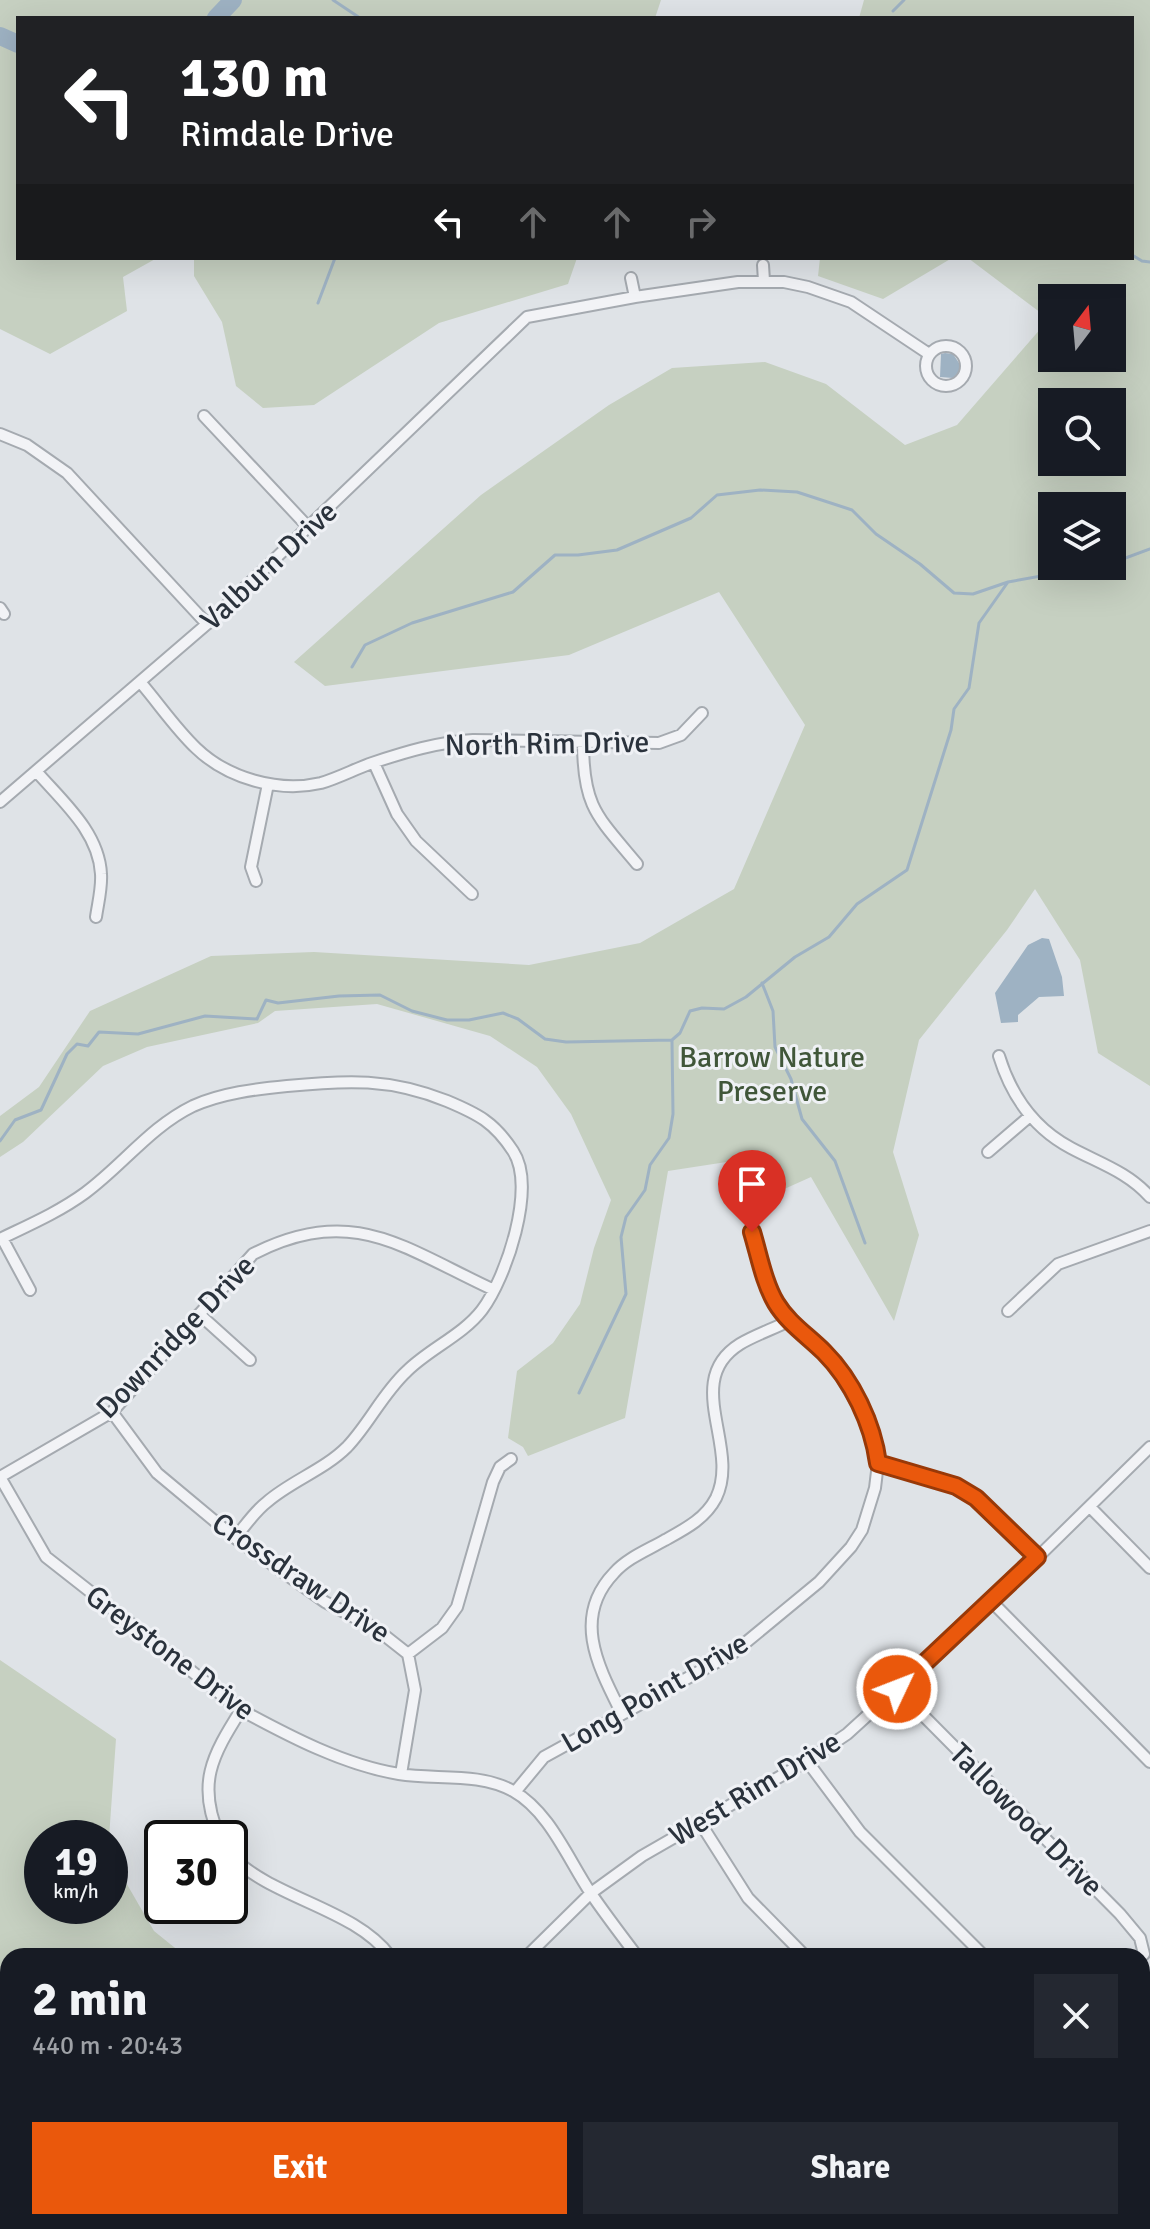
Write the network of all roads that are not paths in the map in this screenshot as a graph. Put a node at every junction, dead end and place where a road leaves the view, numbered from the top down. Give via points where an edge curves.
1 (763, 265) dead end
2 (631, 278) dead end
3 (764, 281) junction
4 (635, 297) junction
5 (929, 354) junction
6 (204, 416) dead end
7 (0, 434) edge
8 (309, 528) junction
9 (207, 624) junction
10 (141, 683) junction
11 (702, 713) dead end
12 (583, 742) junction
13 (374, 763) junction
14 (36, 771) junction
15 (268, 784) junction
16 (0, 802) edge
17 (637, 864) dead end
18 (256, 881) dead end
19 (472, 894) dead end
20 (96, 917) dead end
21 (999, 1056) dead end
22 (1030, 1116) junction
23 (988, 1152) dead end
24 (1150, 1197) edge
25 (1150, 1231) edge
26 (752, 1232) dead end
27 (1, 1238) edge
28 (30, 1290) dead end
29 (494, 1290) junction
30 (1008, 1311) dead end
31 (199, 1314) junction
32 (789, 1321) junction
33 (250, 1360) dead end
34 (112, 1412) junction
35 (1150, 1447) edge
36 (511, 1459) dead end
37 (878, 1463) junction
38 (0, 1477) edge
39 (1090, 1507) junction
40 (235, 1538) junction
41 (1037, 1557) junction
42 (1150, 1568) edge
43 (992, 1602) junction
44 (408, 1654) junction
45 (897, 1689) junction
46 (241, 1710) junction
47 (622, 1714) junction
48 (807, 1761) junction
49 (1150, 1762) edge
50 (401, 1774) junction
51 (515, 1792) junction
52 (215, 1820) edge
53 (701, 1824) junction
54 (248, 1871) edge
55 (591, 1893) junction
56 (381, 1948) edge
57 (535, 1948) edge
58 (631, 1948) edge
59 (797, 1948) edge
60 (976, 1948) edge
61 (1142, 1948) edge

1 - 3 street
2 - 4 street
3 - 4 street
3 - 5 street via 808,287 851,302
4 - 8 street, Valburn Drive via 527,317
5 - 5 street via 927,374 935,383 948,386 964,375 959,351 946,346
6 - 8 street
7 - 9 street via 27,445 67,473
8 - 9 street, Valburn Drive
9 - 10 street, Valburn Drive
10 - 14 street, Valburn Drive
10 - 15 street, North Rim Drive via 204,755 235,775
11 - 12 street, North Rim Drive via 681,735 659,743
12 - 13 street, North Rim Drive via 444,742
12 - 17 street via 587,795 596,815
13 - 15 street, North Rim Drive via 321,782
13 - 19 street via 416,841
14 - 16 street, Valburn Drive
14 - 20 street via 97,851 101,873
15 - 18 street via 251,867
21 - 22 street
22 - 23 street
22 - 24 street via 1069,1147 1126,1174
25 - 30 street via 1058,1264
26 - 32 street, Long Point Drive via 775,1302
27 - 28 street
27 - 29 street via 86,1193 167,1120 196,1105 241,1091 373,1081 421,1091 482,1116 516,1155 522,1179 520,1213
29 - 31 street, Downridge Drive via 386,1239 325,1229 253,1254
29 - 40 street via 481,1312 398,1380 347,1447 266,1502
31 - 33 street
31 - 34 street, Downridge Drive
32 - 37 street, Long Point Drive via 828,1355 845,1380 868,1422
32 - 47 street via 738,1345 714,1378 713,1411 724,1470 712,1505 686,1528 625,1563 599,1595 590,1636
34 - 38 street, Downridge Drive
34 - 40 street, Crossdraw Drive via 157,1473
35 - 39 street, West Rim Drive
36 - 44 street via 493,1482 457,1607 442,1628
37 - 41 street via 956,1486 976,1498
37 - 47 street, Long Point Drive via 862,1530 819,1582 733,1653
38 - 46 street, Greystone Drive via 46,1557
39 - 41 street, West Rim Drive
39 - 42 street
40 - 44 street, Crossdraw Drive
41 - 43 street, West Rim Drive
43 - 45 street, West Rim Drive
43 - 49 street
44 - 50 street, Crossdraw Drive via 415,1690
45 - 48 street, West Rim Drive
45 - 61 street, Tallowood Drive via 1120,1914
46 - 50 street, Greystone Drive via 336,1755
46 - 52 street via 211,1763
47 - 51 street, Long Point Drive via 544,1757
48 - 53 street, West Rim Drive
48 - 60 street via 860,1832
50 - 51 street, Greystone Drive via 483,1782
51 - 55 street, Greystone Drive via 550,1827
53 - 55 street, West Rim Drive via 642,1856
53 - 59 street via 748,1898
54 - 56 street via 340,1919
55 - 57 street, West Rim Drive
55 - 58 street, Greystone Drive

